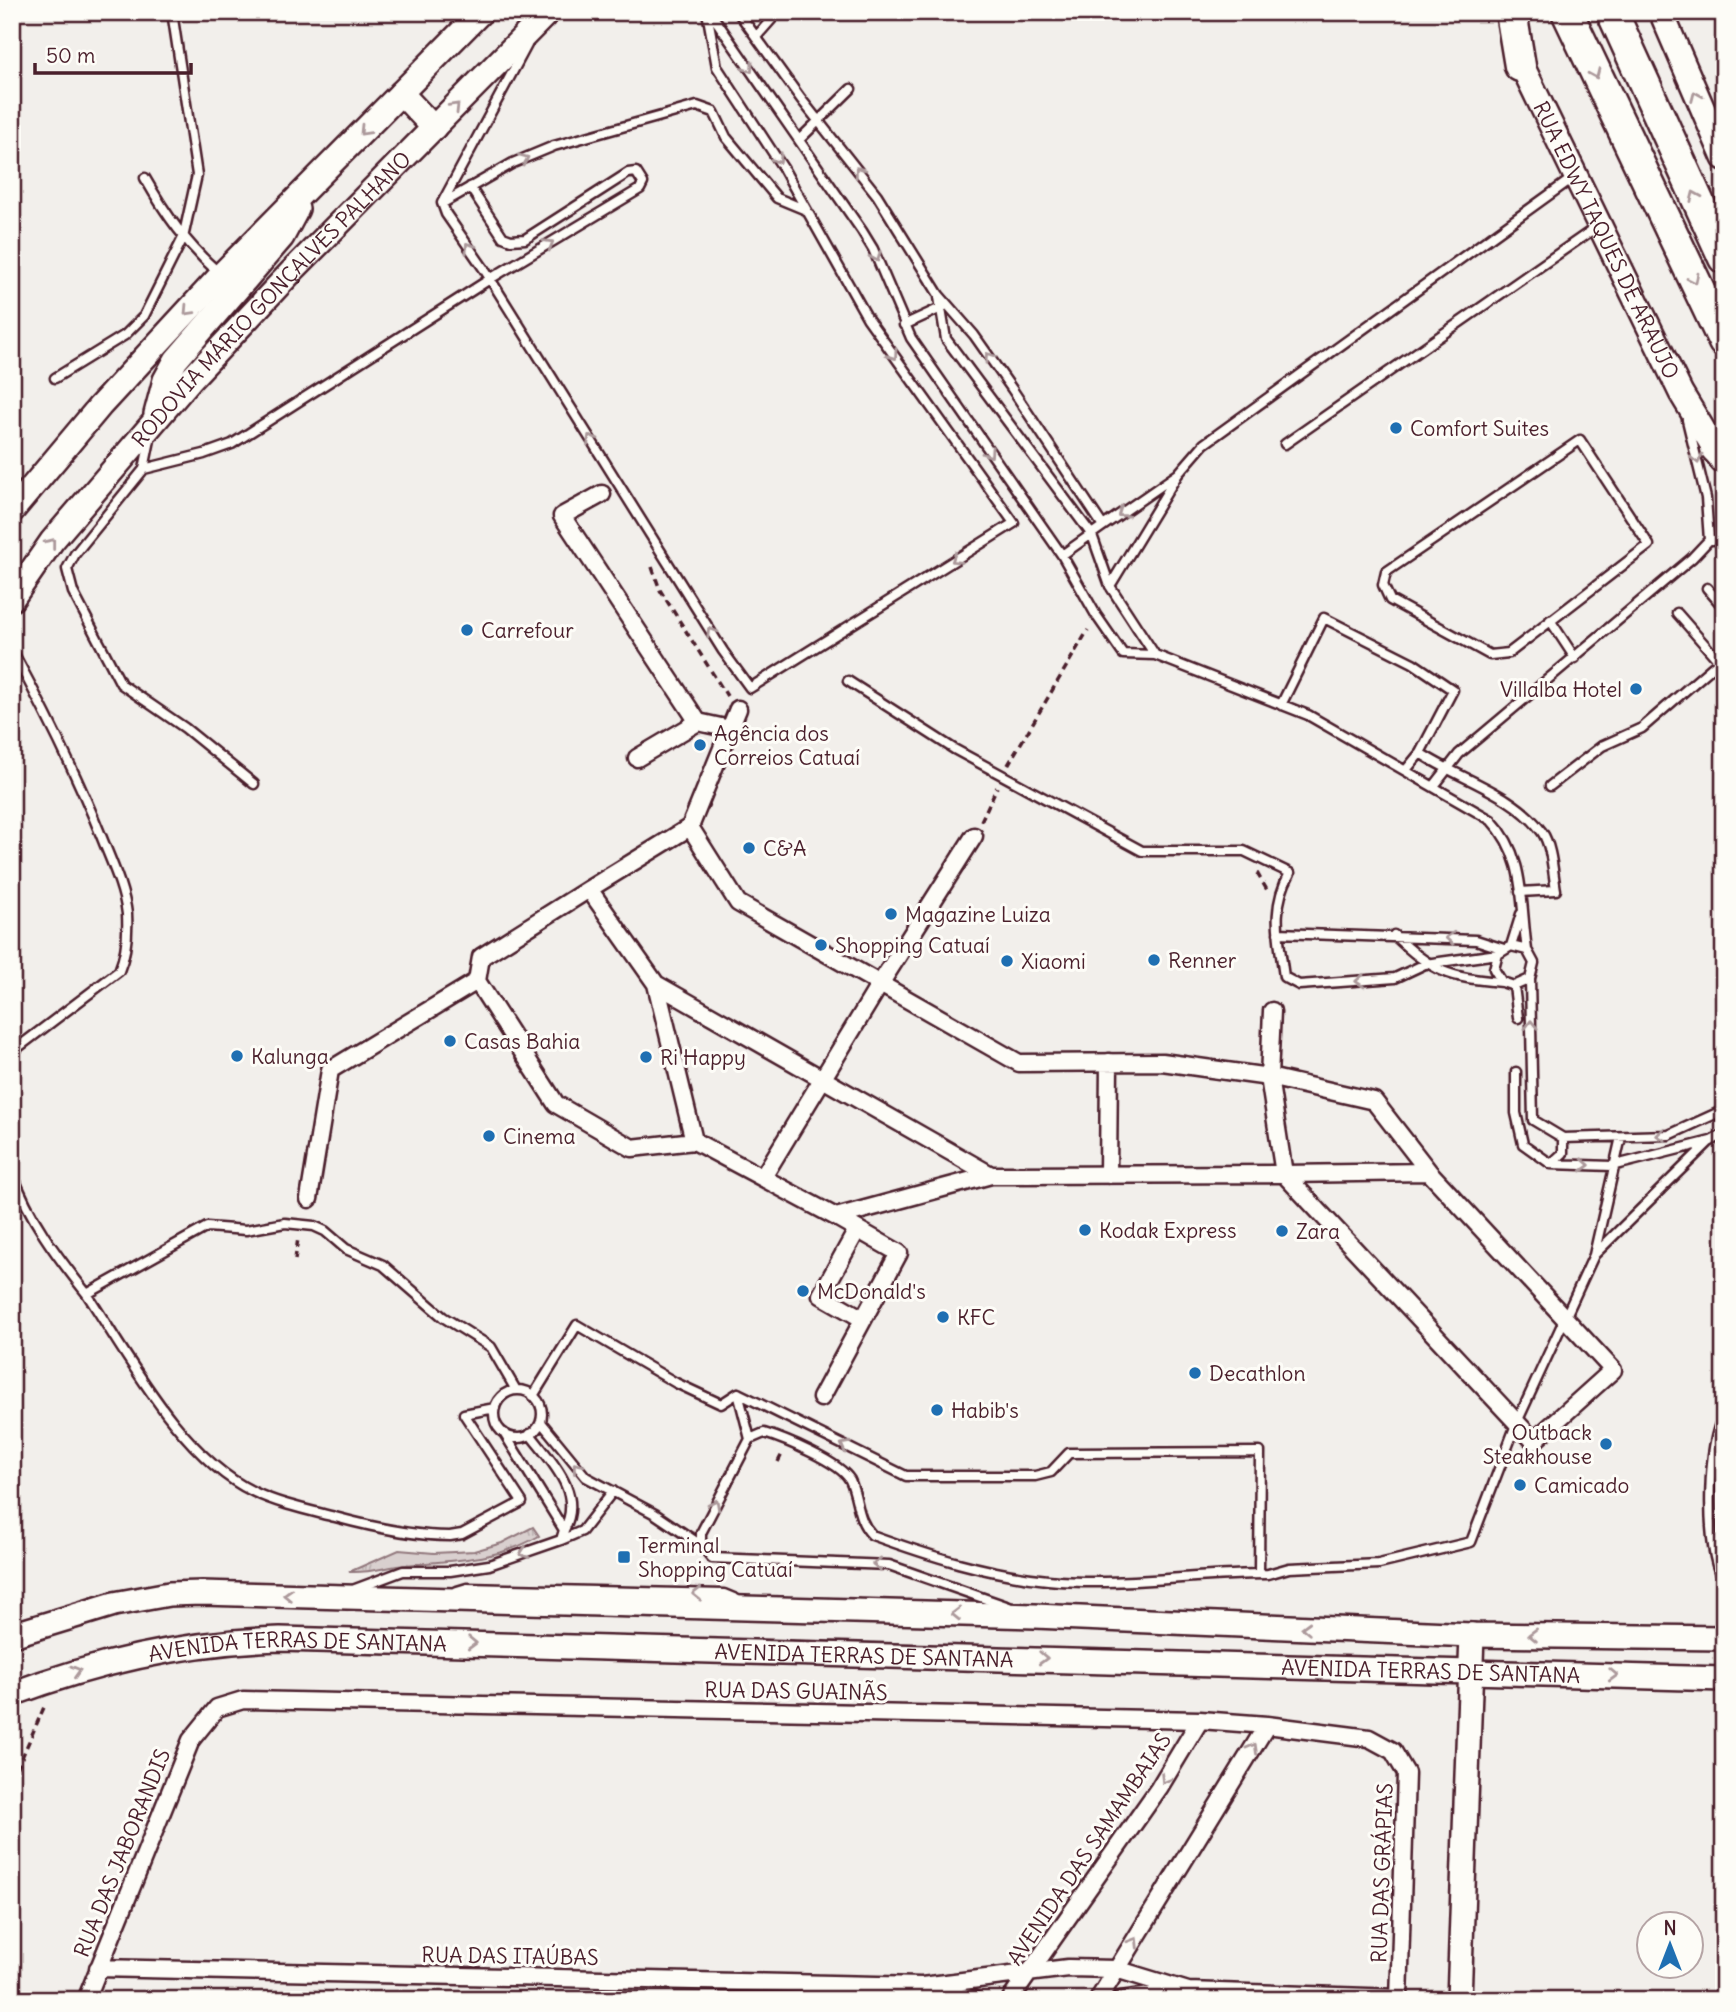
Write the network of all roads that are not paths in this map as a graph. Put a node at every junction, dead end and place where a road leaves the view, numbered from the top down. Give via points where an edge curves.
1 (173, 12) edge
2 (481, 12) edge
3 (708, 12) edge
4 (738, 12) edge
5 (778, 12) edge
6 (1501, 12) edge
7 (1511, 12) edge
8 (1567, 12) edge
9 (1612, 12) edge
10 (1661, 12) edge
11 (545, 15) edge
12 (756, 37) junction
13 (1520, 65) junction
14 (851, 89) dead end
15 (401, 93) junction
16 (818, 121) junction
17 (434, 128) junction
18 (799, 140) junction
19 (1724, 158) edge
20 (1574, 177) junction
21 (145, 178) dead end
22 (470, 187) junction
23 (308, 188) junction
24 (442, 203) junction
25 (806, 210) junction
26 (1598, 226) junction
27 (183, 238) junction
28 (1724, 258) edge
29 (221, 275) junction
30 (490, 279) junction
31 (944, 306) junction
32 (904, 325) junction
33 (1724, 342) edge
34 (55, 378) dead end
35 (1681, 393) junction
36 (154, 421) junction
37 (1285, 444) dead end
38 (1721, 456) edge
39 (144, 469) junction
40 (1178, 474) junction
41 (602, 494) dead end
42 (12, 511) edge
43 (1102, 526) junction
44 (1092, 535) junction
45 (1709, 540) junction
46 (1724, 540) edge
47 (1062, 555) junction
48 (1110, 586) junction
49 (1707, 588) dead end
50 (12, 599) edge
51 (1724, 608) edge
52 (1677, 612) dead end
53 (1550, 621) junction
54 (12, 650) edge
55 (1155, 655) junction
56 (1574, 658) junction
57 (1721, 659) edge
58 (848, 681) dead end
59 (1281, 705) junction
60 (737, 709) dead end
61 (698, 722) junction
62 (730, 729) junction
63 (1420, 752) junction
64 (637, 758) dead end
65 (1406, 770) junction
66 (1447, 771) junction
67 (254, 784) dead end
68 (1434, 786) junction
69 (1550, 786) dead end
70 (690, 827) junction
71 (974, 836) road end
72 (589, 889) junction
73 (1520, 892) junction
74 (1522, 911) junction
75 (1278, 933) junction
76 (1394, 935) junction
77 (1504, 949) junction
78 (1527, 950) junction
79 (1425, 964) junction
80 (1530, 978) junction
81 (477, 981) junction
82 (1502, 982) junction
83 (656, 984) junction
84 (880, 984) junction
85 (1514, 986) junction
86 (1272, 1011) dead end
87 (1518, 1018) dead end
88 (12, 1052) edge
89 (1109, 1062) junction
90 (1516, 1072) dead end
91 (1269, 1077) junction
92 (822, 1079) junction
93 (1724, 1110) edge
94 (1724, 1133) edge
95 (1621, 1137) junction
96 (1563, 1138) junction
97 (694, 1141) junction
98 (1711, 1141) junction
99 (1551, 1164) junction
100 (1612, 1166) junction
101 (12, 1172) edge
102 (1429, 1172) junction
103 (1284, 1174) junction
104 (991, 1175) junction
105 (1108, 1175) junction
106 (763, 1177) junction
107 (309, 1199) dead end
108 (836, 1216) junction
109 (857, 1230) junction
110 (1594, 1255) junction
111 (88, 1294) junction
112 (1565, 1318) junction
113 (863, 1319) junction
114 (516, 1390) junction
115 (738, 1394) junction
116 (533, 1395) junction
117 (821, 1398) dead end
118 (495, 1408) junction
119 (1724, 1415) edge
120 (541, 1422) junction
121 (1517, 1422) junction
122 (504, 1433) junction
123 (530, 1434) junction
124 (750, 1439) junction
125 (613, 1491) junction
126 (564, 1530) junction
127 (561, 1540) junction
128 (701, 1545) junction
129 (1724, 1572) edge
130 (1259, 1574) junction
131 (338, 1597) junction
132 (1035, 1616) junction
133 (12, 1634) edge
134 (1472, 1634) junction
135 (1724, 1638) edge
136 (1470, 1670) junction
137 (1724, 1679) edge
138 (12, 1694) edge
139 (1200, 1720) junction
140 (202, 1724) joint
141 (1267, 1725) junction
142 (1393, 1751) joint
143 (98, 1968) junction
144 (1116, 1969) junction
145 (1030, 1972) junction
146 (922, 1986) junction
147 (1188, 1990) junction
148 (1399, 1999) edge
149 (86, 2000) edge
150 (974, 2000) edge
151 (1010, 2000) edge
152 (1098, 2000) edge
153 (1121, 2000) edge
154 (1459, 2000) edge

1 - 27 lane via 197,175
2 - 15 street
3 -> 18 lane
3 -> 25 lane via 717,67
4 - 12 lane
5 - 12 lane
6 - 13 street, RUA EDWY TAQUES DE ARAUJO
7 - 13 highway
8 -> 33 highway
28 -> 9 highway
19 -> 10 street
17 -> 11 street, RODOVIA MÁRIO GONÇALVES PALHANO
11 - 24 lane
12 - 16 lane
13 - 20 street, RUA EDWY TAQUES DE ARAUJO
14 - 16 lane
15 - 17 street
15 -> 23 street
16 - 18 lane
31 -> 16 lane via 877,194
17 - 36 street, RODOVIA MÁRIO GONÇALVES PALHANO via 293,270
18 -> 32 lane via 873,249
20 - 26 street, RUA EDWY TAQUES DE ARAUJO
20 - 40 lane via 1204,444
21 - 27 lane
22 - 24 lane
22 -> 25 lane via 554,146 697,106 714,112 726,137 777,198
30 -> 22 lane via 643,183 636,172 628,173 525,239 511,240 503,237
23 - 29 street
23 - 36 street via 282,237 176,360 165,380
30 -> 24 lane
25 -> 30 lane via 868,319 1014,523 750,688
26 - 35 street, RUA EDWY TAQUES DE ARAUJO
26 - 37 lane
27 - 29 lane
27 - 34 lane via 144,316 125,335
29 -> 42 street via 92,415
30 - 39 lane via 232,443
31 - 32 lane
43 -> 31 lane via 1005,378
31 - 44 lane via 946,339
32 -> 47 lane
35 - 38 street, RUA EDWY TAQUES DE ARAUJO
35 -> 45 lane via 1706,498
36 - 39 lane
50 -> 36 street, RODOVIA MÁRIO GONÇALVES PALHANO via 51,541
39 - 67 lane via 75,554 67,569 73,592 121,684
40 -> 43 lane
40 - 48 lane
41 - 61 street via 562,516
43 - 44 lane
44 - 47 lane
44 - 48 lane
45 - 46 lane
45 - 56 lane
47 - 55 lane via 1123,654
48 - 55 lane
49 - 51 lane
52 - 57 lane
53 - 53 lane via 1509,653 1490,655 1390,600 1383,585 1386,572 1580,440 1649,545
53 - 56 lane
54 - 88 lane via 89,807 127,913 126,950 119,971
55 - 59 lane
56 - 66 lane via 1459,754
57 - 69 lane via 1642,728 1602,746
58 - 75 lane via 954,750 1142,851 1244,850 1290,873 1278,896
59 - 63 lane via 1324,618 1413,663 1453,690
59 - 65 lane
60 - 62 street
61 - 62 street
61 - 64 street
62 - 70 street
63 - 65 lane
63 - 66 lane
65 - 68 lane
66 - 68 lane
66 - 73 lane via 1513,803 1544,834 1556,890
68 - 73 lane via 1491,820 1506,836 1519,866
70 - 72 street
70 - 84 street via 738,903
71 - 84 street
72 - 81 street via 481,957
72 - 83 street
73 - 74 lane
74 - 77 lane
74 - 78 lane
75 - 76 lane
79 -> 75 lane via 1395,978 1299,985 1284,977
77 -> 76 lane via 1476,940
76 - 79 lane
77 - 78 lane
77 - 79 lane
77 - 82 lane via 1494,969
78 - 80 lane via 1534,963
79 - 82 lane via 1465,979
80 - 85 lane
96 -> 80 lane via 1533,1120
81 - 97 street via 556,1104 632,1147
81 - 107 street via 330,1070
82 - 85 lane
83 - 92 street
83 - 97 street
84 - 89 street via 1019,1063
84 - 92 street
85 - 87 lane
86 - 91 street
89 - 91 street via 1162,1062
89 - 105 street
90 - 99 lane via 1516,1113 1523,1144
91 - 102 street via 1374,1101
91 - 103 street
92 - 104 street
92 - 106 street
93 -> 95 lane via 1669,1135
94 - 98 lane
95 - 96 lane
95 - 100 lane
96 - 99 lane via 1563,1153
97 - 106 street
98 - 100 lane
98 - 110 lane
99 -> 100 lane
100 - 110 lane
101 - 111 lane via 48,1246
102 - 103 street
102 - 112 street
103 - 105 street
103 - 121 street
104 - 105 street
104 - 108 street
106 - 108 street
108 - 109 street
109 - 113 street via 899,1253
109 - 113 street via 821,1296
110 - 112 lane
111 - 114 lane via 196,1230 246,1230 285,1223 314,1226 346,1249 383,1265 443,1317 491,1347
111 - 118 lane via 175,1423 209,1460 253,1491 308,1510 369,1527 450,1536 522,1502 464,1414
112 - 121 lane
112 - 121 street via 1613,1370 1534,1441
113 - 117 street
114 - 116 lane
114 - 118 lane via 503,1396
115 - 116 lane via 721,1404 577,1325
115 - 124 lane
130 -> 115 lane via 1260,1452 1069,1453 1051,1472 1035,1476 906,1476
116 - 120 lane via 542,1410
118 - 122 lane via 495,1422
119 - 129 lane via 1711,1469 1713,1555 1719,1571
120 - 123 lane
125 -> 120 lane via 580,1472
121 - 130 lane via 1471,1542 1379,1564
122 - 123 lane via 517,1438
122 - 126 lane
123 - 126 lane via 564,1480 572,1499 572,1516
128 -> 124 lane via 704,1525
124 - 130 lane via 770,1435 837,1466 849,1478 864,1527 872,1535 954,1564 1051,1580
125 - 127 lane via 582,1531
125 - 128 lane
126 - 127 lane
127 -> 131 lane via 461,1570 394,1574
132 -> 128 lane via 889,1564 712,1558
132 -> 131 street, AVENIDA TERRAS DE SANTANA
131 -> 133 street, AVENIDA TERRAS DE SANTANA via 169,1594 114,1604
134 -> 132 street, AVENIDA TERRAS DE SANTANA
135 -> 134 street, AVENIDA TERRAS DE SANTANA
134 - 136 street
136 -> 137 street, AVENIDA TERRAS DE SANTANA
138 -> 136 street, AVENIDA TERRAS DE SANTANA via 157,1651 280,1639
136 - 154 street
139 - 140 street, RUA DAS GUAINÃS via 243,1700 217,1708
139 - 141 street, RUA DAS GUAINÃS
139 -> 145 street, AVENIDA DAS SAMAMBAIAS via 1159,1788
140 - 143 street, RUA DAS JABORANDIS via 191,1740
141 - 142 street, RUA DAS GUAINÃS via 1369,1738
144 -> 141 street
142 - 148 street, RUA DAS GRÁPIAS via 1406,1773
143 - 146 street, RUA DAS ITAÚBAS
143 - 149 street, RUA DAS JABORANDIS
144 - 145 street, RUA DAS ITAÚBAS
144 - 147 street, RUA DAS ITAÚBAS
144 - 152 street
145 - 146 street, RUA DAS ITAÚBAS
145 - 151 street, AVENIDA DAS SAMAMBAIAS
146 - 150 street, RUA DAS ITAÚBAS
147 - 148 street, RUA DAS ITAÚBAS
147 - 153 street, RUA DAS ITAÚBAS

